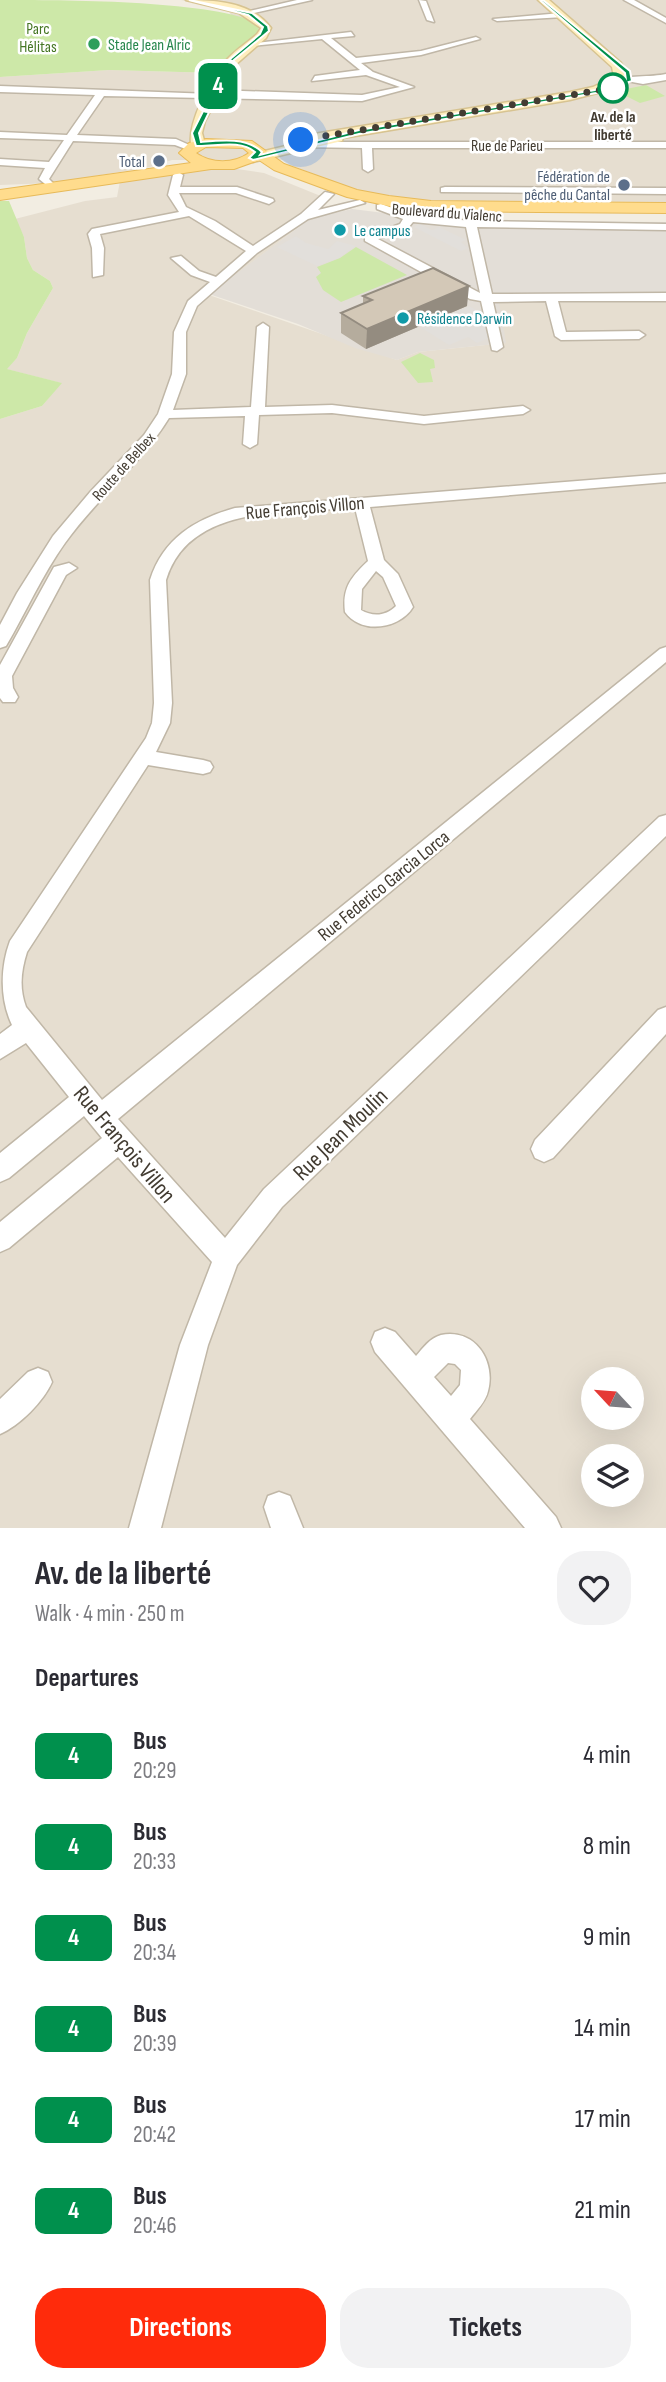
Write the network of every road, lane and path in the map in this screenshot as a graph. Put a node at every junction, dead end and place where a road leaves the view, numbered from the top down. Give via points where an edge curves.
1 (192, 0) edge
2 (308, 0) edge
3 (543, 0) edge
4 (628, 0) edge
5 (422, 1) edge
6 (245, 13) junction
7 (561, 15) junction
8 (497, 19) dead end
9 (431, 20) dead end
10 (666, 21) edge
11 (351, 34) dead end
12 (324, 37) junction
13 (476, 39) dead end
14 (252, 44) junction
15 (354, 61) junction
16 (367, 72) junction
17 (666, 77) edge
18 (315, 79) dead end
19 (625, 80) junction
20 (643, 81) junction
21 (2, 88) edge
22 (610, 88) junction
23 (102, 92) junction
24 (572, 94) junction
25 (214, 95) junction
26 (199, 121) junction
27 (0, 135) edge
28 (71, 138) junction
29 (325, 138) junction
30 (224, 142) junction
31 (301, 145) junction
32 (349, 145) junction
33 (367, 145) junction
34 (666, 145) edge
35 (192, 149) junction
36 (282, 150) junction
37 (255, 152) junction
38 (0, 162) edge
39 (214, 164) junction
40 (234, 164) junction
41 (51, 165) junction
42 (368, 169) dead end
43 (296, 173) junction
44 (178, 175) dead end
45 (50, 185) junction
46 (173, 190) junction
47 (445, 190) dead end
48 (666, 191) edge
49 (0, 192) edge
50 (330, 194) junction
51 (532, 199) junction
52 (269, 201) dead end
53 (360, 203) junction
54 (381, 207) junction
55 (666, 208) edge
56 (190, 213) junction
57 (305, 216) junction
58 (666, 218) edge
59 (606, 219) junction
60 (407, 222) junction
61 (471, 224) junction
62 (563, 224) junction
63 (666, 227) edge
64 (253, 251) junction
65 (177, 258) dead end
66 (97, 275) dead end
67 (217, 281) junction
68 (666, 297) edge
69 (487, 298) junction
70 (551, 299) junction
71 (263, 327) dead end
72 (639, 335) dead end
73 (497, 347) dead end
74 (255, 411) junction
75 (523, 411) dead end
76 (166, 414) junction
77 (250, 444) dead end
78 (666, 478) edge
79 (361, 503) junction
80 (376, 562) dead end
81 (69, 568) dead end
82 (25, 593) junction
83 (46, 595) junction
84 (0, 642) edge
85 (666, 653) edge
86 (9, 697) dead end
87 (142, 757) junction
88 (202, 767) dead end
89 (666, 823) edge
90 (666, 1017) edge
91 (27, 1027) junction
92 (0, 1048) edge
93 (93, 1108) junction
94 (119, 1140) junction
95 (544, 1149) dead end
96 (0, 1169) edge
97 (0, 1239) edge
98 (228, 1257) junction
99 (385, 1342) dead end
100 (415, 1377) junction
101 (38, 1382) dead end
102 (0, 1419) edge
103 (452, 1420) junction
104 (145, 1528) edge
105 (545, 1528) edge

1 - 6 street
2 - 6 street
3 - 7 street
4 - 10 street
5 - 9 street
6 - 14 street via 266,26
7 - 8 street
7 - 19 street via 628,72
11 - 12 street
12 - 14 street
12 - 15 street
13 - 15 street via 421,53
14 - 25 street via 232,60
15 - 16 street
16 - 18 street
16 - 25 street via 410,87 362,98
17 - 20 street
19 - 20 street
19 - 22 street
19 - 24 street
20 - 22 street
21 - 23 street
22 - 24 street
23 - 25 street
23 - 28 street
24 - 29 street
25 - 26 street
26 - 30 street via 205,132
26 - 35 street
27 - 28 street
28 - 35 street via 176,142
28 - 41 street
29 - 31 street
29 - 32 street
29 - 37 street
30 - 35 main road
30 - 37 main road
31 - 32 street, Rue de Parieu
31 - 36 street
32 - 33 street, Rue de Parieu
33 - 34 street, Rue de Parieu
33 - 42 street
35 - 39 main road via 198,161
35 - 45 main road via 167,165
36 - 37 street
36 - 43 main road via 278,160
37 - 40 main road
37 - 43 main road, Boulevard du Vialenc
38 - 41 street
39 - 40 main road
39 - 49 main road
40 - 50 main road, Boulevard du Vialenc via 264,169
41 - 45 street via 44,180
43 - 51 main road, Boulevard du Vialenc via 353,194 431,206
44 - 46 street
45 - 49 main road
46 - 52 street via 237,190
46 - 56 street via 176,202
47 - 51 street
48 - 51 street
50 - 53 main road, Boulevard du Vialenc
50 - 57 street, Route de Belbex
51 - 55 main road, Boulevard du Vialenc
53 - 54 main road, Boulevard du Vialenc
53 - 57 street, Route de Belbex
54 - 59 main road, Boulevard du Vialenc via 462,216
54 - 60 street
56 - 64 street
56 - 66 street via 96,231
57 - 64 street, Route de Belbex
58 - 59 main road, Boulevard du Vialenc
59 - 62 street
60 - 61 street
60 - 69 street via 369,239 474,296
61 - 62 street
61 - 69 street
62 - 63 street
64 - 67 street, Route de Belbex
65 - 67 street
67 - 76 street, Route de Belbex via 192,303 184,318 179,374
68 - 70 street
69 - 70 street
69 - 73 street
70 - 72 street via 561,336
71 - 74 street
74 - 75 street via 332,409 424,420
74 - 76 street
74 - 77 street
76 - 82 street, Route de Belbex via 58,540
78 - 79 street, Rue François Villon
79 - 80 street
79 - 87 street, Rue François Villon via 235,513 196,528 178,541 160,566 163,703 161,723
81 - 83 street via 60,571
82 - 83 street
82 - 84 street, Route de Belbex
83 - 86 street via 3,676
85 - 93 street, Rue Federico Garcia Lorca
87 - 88 street
87 - 91 street, Rue François Villon via 18,948 8,971 9,995
89 - 98 street, Rue Jean Moulin via 273,1198
90 - 95 street
91 - 92 street
91 - 93 street, Rue François Villon
93 - 94 street, Rue François Villon
93 - 96 street, Rue Federico Garcia Lorca
94 - 97 street
94 - 98 street, Rue François Villon
98 - 104 street, Rue Jean Moulin via 194,1345
99 - 100 street
100 - 103 street
100 - 103 street via 442,1349 462,1350 475,1366 474,1391
101 - 102 street
103 - 105 street

